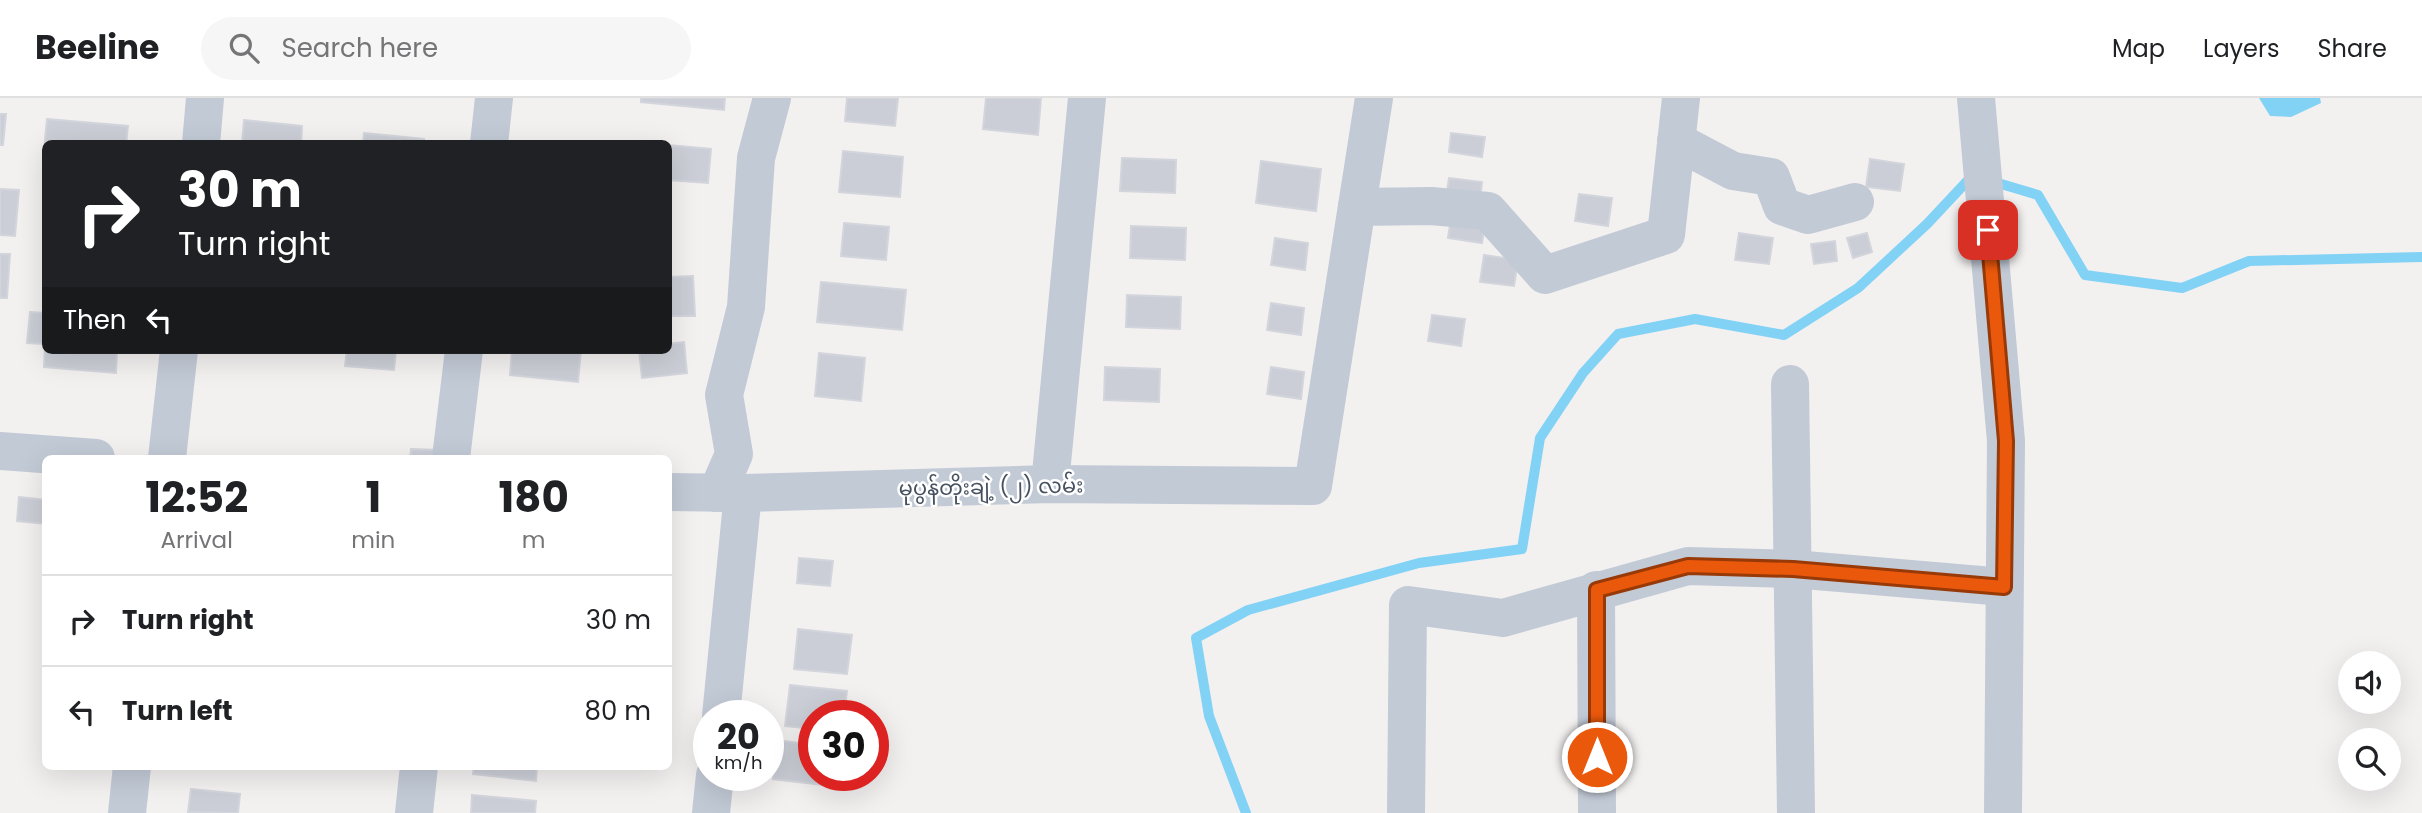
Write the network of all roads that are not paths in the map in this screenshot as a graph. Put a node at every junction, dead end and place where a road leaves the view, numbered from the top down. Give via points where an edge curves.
1 (205, 98) edge
2 (494, 98) edge
3 (772, 98) edge
4 (1087, 98) edge
5 (1374, 98) edge
6 (1681, 98) edge
7 (1976, 98) edge
8 (201, 140) edge
9 (489, 140) edge
10 (1676, 141) junction
11 (1855, 202) dead end
12 (1357, 207) junction
13 (179, 354) edge
14 (464, 354) edge
15 (1790, 384) dead end
16 (0, 451) edge
17 (55, 455) edge
18 (167, 455) edge
19 (451, 455) edge
20 (1050, 484) junction
21 (672, 492) edge
22 (730, 493) junction
23 (1793, 569) junction
24 (2004, 587) junction
25 (1597, 590) junction
26 (722, 700) edge
27 (132, 770) edge
28 (419, 770) edge
29 (713, 791) edge
30 (127, 813) edge
31 (414, 813) edge
32 (711, 813) edge
33 (1406, 813) edge
34 (1597, 813) edge
35 (1796, 813) edge
36 (2003, 813) edge

1 - 8 street
2 - 9 street
3 - 22 street via 757,158 746,307 724,395 733,454
4 - 20 street
5 - 12 street
6 - 10 street
7 - 24 street via 2006,441
10 - 11 street via 1733,171 1772,177 1782,206 1808,215
10 - 12 street via 1666,235 1545,275 1488,211
12 - 20 street, မုပွန်တိုးချဲ့ (၂) လမ်း via 1313,485
13 - 18 street
14 - 19 street
15 - 23 street
16 - 17 street
20 - 22 street, မုပွန်တိုးချဲ့ (၂) လမ်း
21 - 22 street, မုပွန်တိုးချဲ့ (၂) လမ်း
22 - 26 street
23 - 24 street
23 - 25 street via 1688,566
23 - 35 street
24 - 36 street
25 - 33 street via 1503,618 1408,605
25 - 34 street
27 - 30 street
28 - 31 street
29 - 32 street

